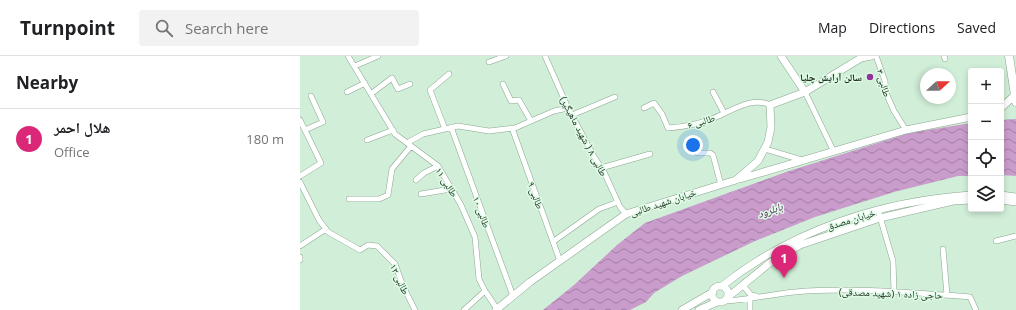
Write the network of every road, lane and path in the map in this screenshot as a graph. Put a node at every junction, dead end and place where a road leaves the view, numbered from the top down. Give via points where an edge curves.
1 (348, 56) edge
2 (378, 56) edge
3 (506, 56) edge
4 (781, 56) edge
5 (871, 56) edge
6 (876, 56) edge
7 (1009, 56) edge
8 (548, 57) edge
9 (489, 62) dead end
10 (355, 66) junction
11 (449, 74) dead end
12 (365, 83) junction
13 (410, 84) dead end
14 (502, 84) dead end
15 (347, 92) dead end
16 (713, 92) dead end
17 (805, 92) junction
18 (372, 93) junction
19 (311, 96) dead end
20 (615, 97) dead end
21 (1015, 98) edge
22 (770, 105) junction
23 (1004, 106) edge
24 (568, 108) junction
25 (644, 108) dead end
26 (724, 113) junction
27 (572, 115) junction
28 (968, 118) edge
29 (300, 120) edge
30 (531, 121) junction
31 (452, 127) junction
32 (445, 128) junction
33 (512, 128) junction
34 (305, 130) junction
35 (393, 130) junction
36 (906, 130) junction
37 (367, 140) dead end
38 (409, 144) junction
39 (764, 149) junction
40 (832, 150) junction
41 (698, 153) dead end
42 (650, 154) dead end
43 (802, 160) junction
44 (438, 166) junction
45 (601, 168) junction
46 (300, 176) edge
47 (416, 180) dead end
48 (736, 180) junction
49 (300, 182) edge
50 (721, 185) junction
51 (451, 190) junction
52 (421, 194) dead end
53 (968, 195) edge
54 (1004, 195) edge
55 (1016, 197) edge
56 (349, 199) dead end
57 (968, 200) edge
58 (1004, 200) edge
59 (618, 202) junction
60 (1016, 202) edge
61 (626, 214) junction
62 (879, 214) junction
63 (326, 229) junction
64 (1016, 236) edge
65 (554, 242) junction
66 (996, 242) dead end
67 (300, 246) edge
68 (943, 249) dead end
69 (300, 257) edge
70 (300, 260) edge
71 (560, 261) junction
72 (745, 281) junction
73 (722, 286) junction
74 (485, 291) junction
75 (713, 292) junction
76 (894, 292) junction
77 (947, 295) junction
78 (513, 296) junction
79 (759, 296) junction
80 (750, 298) junction
81 (727, 299) junction
82 (717, 302) junction
83 (415, 310) edge
84 (464, 310) edge
85 (496, 310) edge
86 (682, 310) edge
87 (699, 310) edge
88 (750, 310) edge
89 (976, 310) edge

1 - 10 street, طالبی ۱۱
2 - 10 street
3 - 9 street
4 - 17 street
5 - 17 street via 861,58
6 - 36 street, طالبی ۳ via 885,81 886,93
7 - 21 main road
8 - 24 street, طالبی ۸ ( شهید ماهیگیر)
10 - 12 street, طالبی ۱۱
11 - 32 street via 430,90
12 - 15 street
12 - 18 street, طالبی ۱۱
13 - 18 street via 398,89 392,78
14 - 30 street via 512,101 519,100
16 - 26 street
17 - 22 street
17 - 40 street
18 - 35 street, طالبی ۱۱
19 - 34 street via 323,122
20 - 27 street
21 - 23 street
22 - 26 street, طالبی ۶ via 752,102
22 - 39 street, خیابان شهید طالبی via 771,127
24 - 27 street, طالبی ۸ ( شهید ماهیگیر)
24 - 30 street
25 - 26 street, طالبی ۶ via 654,103 668,128 689,126
27 - 45 street, طالبی ۸ ( شهید ماهیگیر)
28 - 36 street
29 - 34 street
30 - 33 street
31 - 32 street
31 - 33 street via 489,131
31 - 78 street, طالبی ۱۰
32 - 38 street via 423,134
33 - 65 street, طالبی ۹
34 - 46 street via 321,163
35 - 37 street
35 - 38 street, طالبی ۱۱
36 - 40 street
38 - 44 street, طالبی ۱۱
38 - 56 street via 392,169 388,195 379,199
39 - 43 street
39 - 48 street, خیابان شهید طالبی via 758,161
40 - 43 street
41 - 50 street via 713,155
42 - 45 street
43 - 48 street
44 - 47 street
44 - 51 street, طالبی ۱۱
45 - 59 street, طالبی ۸ ( شهید ماهیگیر)
48 - 50 street, خیابان شهید طالبی
49 - 63 street, طالبی ۱۲
50 - 61 street, خیابان شهید طالبی
51 - 52 street
51 - 74 street, طالبی ۱۱ via 475,237 480,279
53 - 62 street, خیابان مصدق via 938,198
54 - 55 street
57 - 62 street, خیابان مصدق
58 - 60 street
59 - 61 street, طالبی ۸ ( شهید ماهیگیر)
59 - 65 street via 599,209
61 - 71 street, خیابان شهید طالبی
62 - 72 street, خیابان مصدق via 800,245
62 - 73 street, خیابان مصدق via 833,223 755,262
62 - 76 street via 893,261
63 - 67 street
63 - 83 street, طالبی ۱۲ via 360,250 368,245 377,246 395,264
64 - 66 street
65 - 71 street, طالبی ۹
68 - 77 street
69 - 70 street
71 - 78 street, خیابان شهید طالبی
72 - 79 street via 745,288 749,293
72 - 81 street, خیابان مصدق
73 - 75 street via 715,288
73 - 81 street via 727,290
74 - 84 street
74 - 85 street, طالبی ۱۱
75 - 82 street
75 - 86 street
76 - 77 street, حاجی زاده ۱ (شهید مصدقی)
76 - 79 street, حاجی زاده ۱ (شهید مصدقی) via 809,291
77 - 89 street, حاجی زاده ۱ (شهید مصدقی) via 970,297
78 - 85 street, خیابان شهید طالبی
79 - 80 street, حاجی زاده ۱ (شهید مصدقی)
80 - 81 street, حاجی زاده ۱ (شهید مصدقی)
80 - 88 street
81 - 82 street
82 - 87 street

